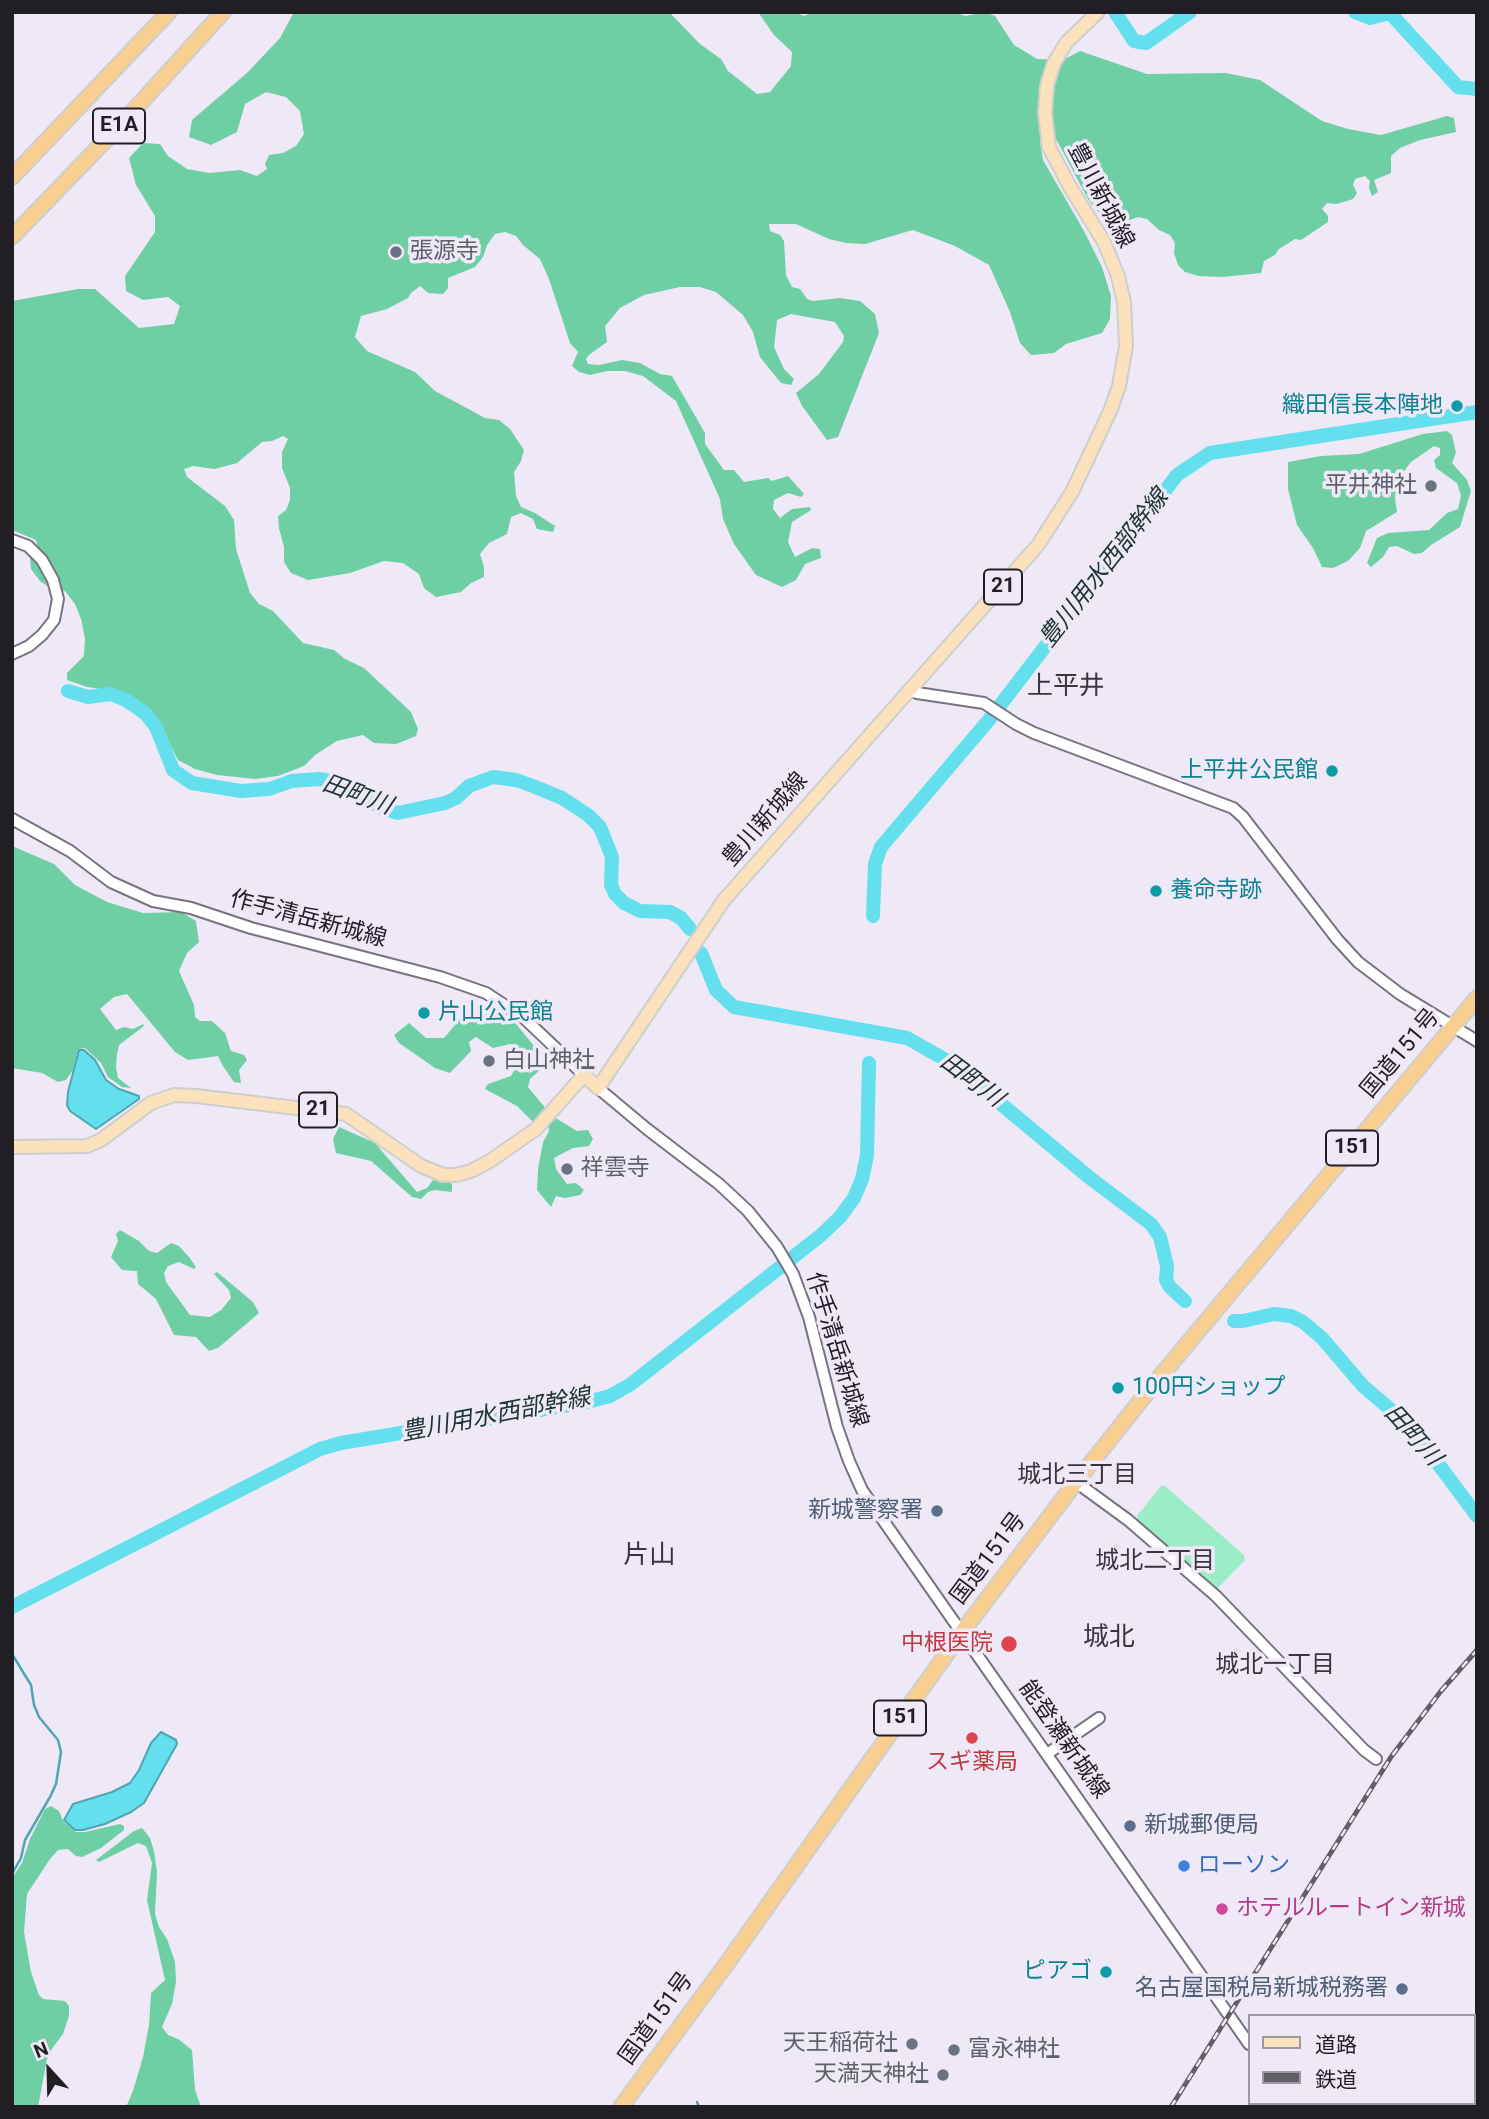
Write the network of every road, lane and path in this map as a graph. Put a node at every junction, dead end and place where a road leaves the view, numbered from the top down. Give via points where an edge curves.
1 (169, 12) edge
2 (223, 12) edge
3 (1098, 12) edge
4 (12, 177) edge
5 (12, 237) edge
6 (12, 540) edge
7 (12, 654) edge
8 (911, 690) junction
9 (12, 820) edge
10 (1477, 998) edge
11 (1452, 1027) junction
12 (1477, 1041) edge
13 (584, 1075) junction
14 (598, 1088) junction
15 (12, 1146) edge
16 (1076, 1482) junction
17 (962, 1632) junction
18 (1099, 1718) dead end
19 (1047, 1754) junction
20 (1376, 1759) dead end
21 (1248, 2043) edge
22 (621, 2107) edge

1 - 4 highway, E1A
2 - 5 highway, E1A
3 - 8 main road, 豊川新城線 / 21 via 1066,43 1054,63 1045,113 1049,147 1095,224 1118,276 1126,321 1119,386 1049,531
6 - 7 main road via 42,560 58,599 54,620 42,635
8 - 11 main road via 991,706 1034,733 1233,808 1358,962
8 - 14 main road, 豊川新城線 / 21 via 724,900
9 - 13 main road, 作手清岳新城線 via 70,851 111,883 153,901 486,993 524,1018
10 - 11 highway, 国道151号 / 151
11 - 12 main road
11 - 16 highway, 国道151号 / 151
13 - 14 main road
13 - 15 main road, 21 via 537,1129 489,1161 456,1175 421,1166 346,1114 196,1096 151,1103 87,1146
14 - 17 main road, 作手清岳新城線 via 719,1184 748,1211 782,1255 809,1317 837,1427 862,1490
16 - 17 highway, 国道151号 / 151
16 - 20 main road via 1216,1595
17 - 19 main road, 能登瀬新城線
17 - 22 highway, 国道151号 / 151
18 - 19 main road
19 - 21 main road, 能登瀬新城線

